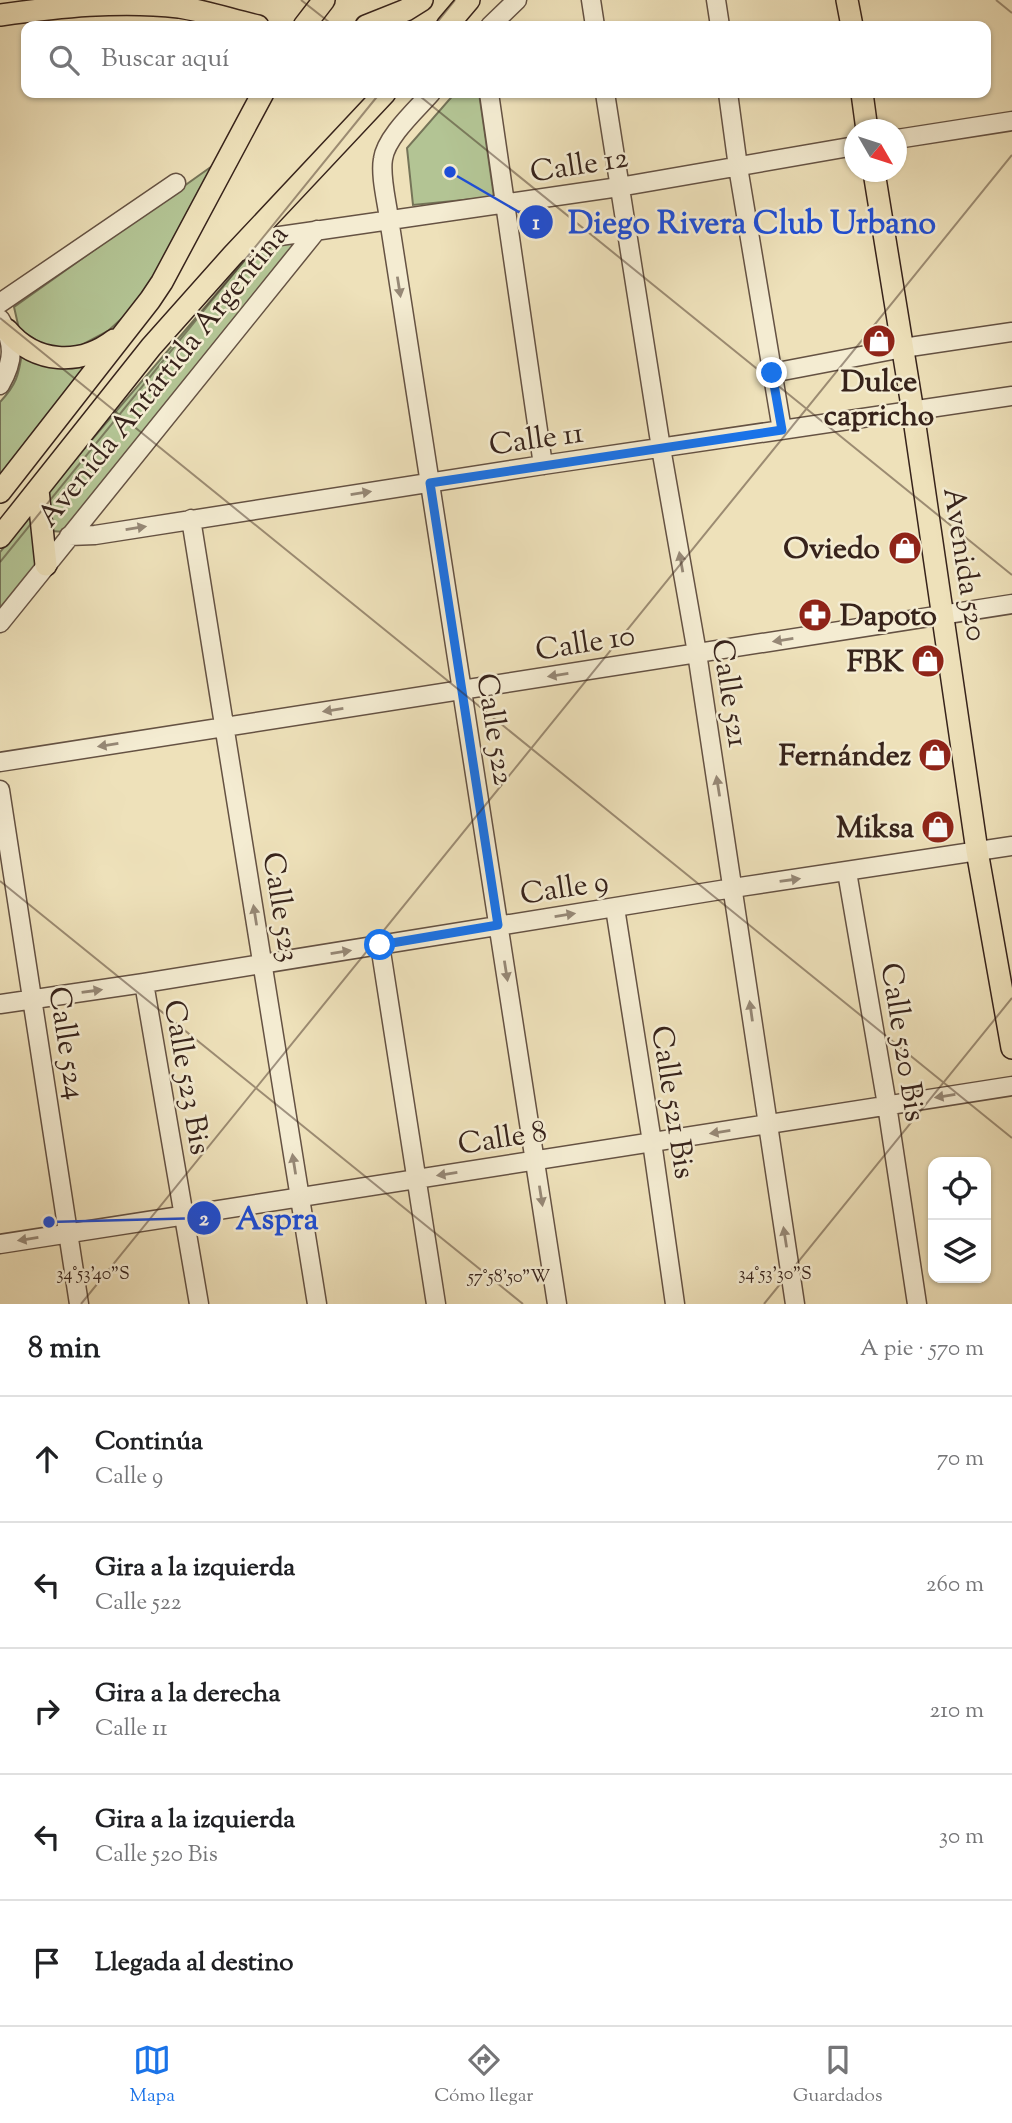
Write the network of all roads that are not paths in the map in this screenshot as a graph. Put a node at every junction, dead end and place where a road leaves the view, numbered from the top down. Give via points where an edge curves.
1 (324, 0) edge
2 (422, 0) edge
3 (469, 0) edge
4 (517, 0) edge
5 (590, 0) edge
6 (716, 0) edge
7 (848, 0) edge
8 (0, 15) edge
9 (237, 21) edge
10 (308, 21) edge
11 (378, 21) edge
12 (451, 21) edge
13 (494, 21) edge
14 (593, 21) edge
15 (719, 21) edge
16 (851, 21) edge
17 (260, 98) edge
18 (381, 98) edge
19 (427, 98) edge
20 (490, 98) edge
21 (606, 98) edge
22 (729, 98) edge
23 (863, 98) edge
24 (866, 119) edge
25 (1012, 121) edge
26 (907, 137) edge
27 (844, 147) edge
28 (738, 167) junction
29 (876, 182) edge
30 (176, 183) dead end
31 (619, 187) junction
32 (504, 204) junction
33 (389, 219) junction
34 (317, 230) junction
35 (232, 256) junction
36 (0, 303) edge
37 (137, 320) junction
38 (4, 324) edge
39 (1012, 332) edge
40 (903, 348) junction
41 (772, 373) junction
42 (0, 385) edge
43 (1012, 396) edge
44 (913, 412) junction
45 (782, 430) junction
46 (661, 448) junction
47 (543, 465) junction
48 (430, 483) junction
49 (38, 490) junction
50 (0, 492) edge
51 (191, 519) junction
52 (69, 536) junction
53 (0, 537) edge
54 (46, 565) junction
55 (1012, 604) edge
56 (943, 615) junction
57 (0, 622) edge
58 (697, 653) junction
59 (462, 689) junction
60 (226, 727) junction
61 (0, 762) edge
62 (0, 790) edge
63 (1012, 846) edge
64 (977, 851) junction
65 (847, 872) junction
66 (733, 888) junction
67 (615, 908) junction
68 (498, 925) junction
69 (380, 945) junction
70 (262, 964) junction
71 (144, 983) junction
72 (33, 999) junction
73 (0, 1004) edge
74 (1012, 1048) edge
75 (1012, 1086) edge
76 (887, 1105) junction
77 (768, 1124) junction
78 (652, 1142) junction
79 (535, 1161) junction
80 (415, 1179) junction
81 (299, 1198) junction
82 (183, 1216) junction
83 (68, 1233) junction
84 (0, 1244) edge
85 (79, 1304) edge
86 (199, 1304) edge
87 (317, 1304) edge
88 (436, 1304) edge
89 (557, 1304) edge
90 (675, 1304) edge
91 (795, 1304) edge
92 (917, 1304) edge

1 - 10 main road
2 - 11 main road
3 - 12 main road
4 - 13 street
5 - 14 street
6 - 15 street
7 - 16 main road
8 - 9 main road via 73,5 130,4 180,7
17 - 37 main road, Avenida Antártida Argentina
18 - 35 main road, Avenida Antártida Argentina
19 - 33 street, Calle 522 via 384,150
20 - 32 street
21 - 31 street, Calle 521
22 - 28 street
23 - 24 main road
25 - 26 street
27 - 28 street, Calle 12
28 - 31 street, Calle 12
28 - 41 street
29 - 40 main road, Avenida 520
30 - 36 street
31 - 32 street, Calle 12
31 - 46 street, Calle 521
32 - 33 street, Calle 12
32 - 47 street
33 - 34 street, Calle 12
33 -> 48 street, Calle 522
34 - 35 street, Calle 12 via 261,240
34 - 52 street, Avenida Antártida Argentina
35 - 49 main road, Avenida Antártida Argentina via 151,346
37 - 38 main road via 102,349 64,359 25,347
37 - 50 main road, Avenida Antártida Argentina
38 - 42 street via 12,350 9,370
39 - 40 street
40 - 41 street
40 - 44 main road, Avenida 520
41 - 45 street
43 - 44 street, Calle 11
44 - 45 street, Calle 11
44 - 56 main road, Avenida 520
45 - 46 street, Calle 11
46 - 47 street, Calle 11
58 -> 46 street, Calle 521
47 - 48 street, Calle 11
51 -> 48 street, Calle 11
48 - 59 street, Calle 522
49 - 53 main road, Avenida Antártida Argentina
49 - 54 main road
52 -> 51 street, Calle 11
51 - 60 street, Calle 523
52 - 54 street, Avenida Antártida Argentina
54 - 57 street, Avenida Antártida Argentina
55 - 56 street, Calle 10
56 -> 58 street, Calle 10
56 - 64 main road, Avenida 520
58 -> 59 street, Calle 10
66 -> 58 street, Calle 521
59 -> 60 street, Calle 10
59 - 68 street, Calle 522
60 -> 61 street, Calle 10
70 -> 60 street, Calle 523
62 - 72 street, Calle 524
63 - 64 street, Calle 9
64 - 65 street, Calle 9
64 - 74 main road, Avenida 520
66 -> 65 street, Calle 9
65 - 76 street, Calle 520 Bis
66 - 67 street, Calle 9
77 -> 66 street, Calle 521
68 -> 67 street, Calle 9
67 - 78 street, Calle 521 Bis
68 - 69 street, Calle 9
68 -> 79 street, Calle 522
70 -> 69 street, Calle 9
69 - 80 street
70 - 71 street, Calle 9
81 -> 70 street, Calle 523
72 -> 71 street, Calle 9
71 - 82 street, Calle 523 Bis
72 - 73 street, Calle 9
72 - 83 street, Calle 524
75 -> 76 street, Calle 8
76 - 77 street, Calle 8
76 - 92 street, Calle 520 Bis
77 -> 78 street, Calle 8
91 -> 77 street, Calle 521
78 - 79 street, Calle 8
78 - 90 street, Calle 521 Bis
79 -> 80 street, Calle 8
79 -> 89 street, Calle 522
80 - 81 street, Calle 8
80 - 88 street
81 - 82 street, Calle 8
81 - 87 street, Calle 523
82 - 83 street, Calle 8
82 - 86 street, Calle 523 Bis
83 -> 84 street, Calle 8
83 - 85 street, Calle 524

